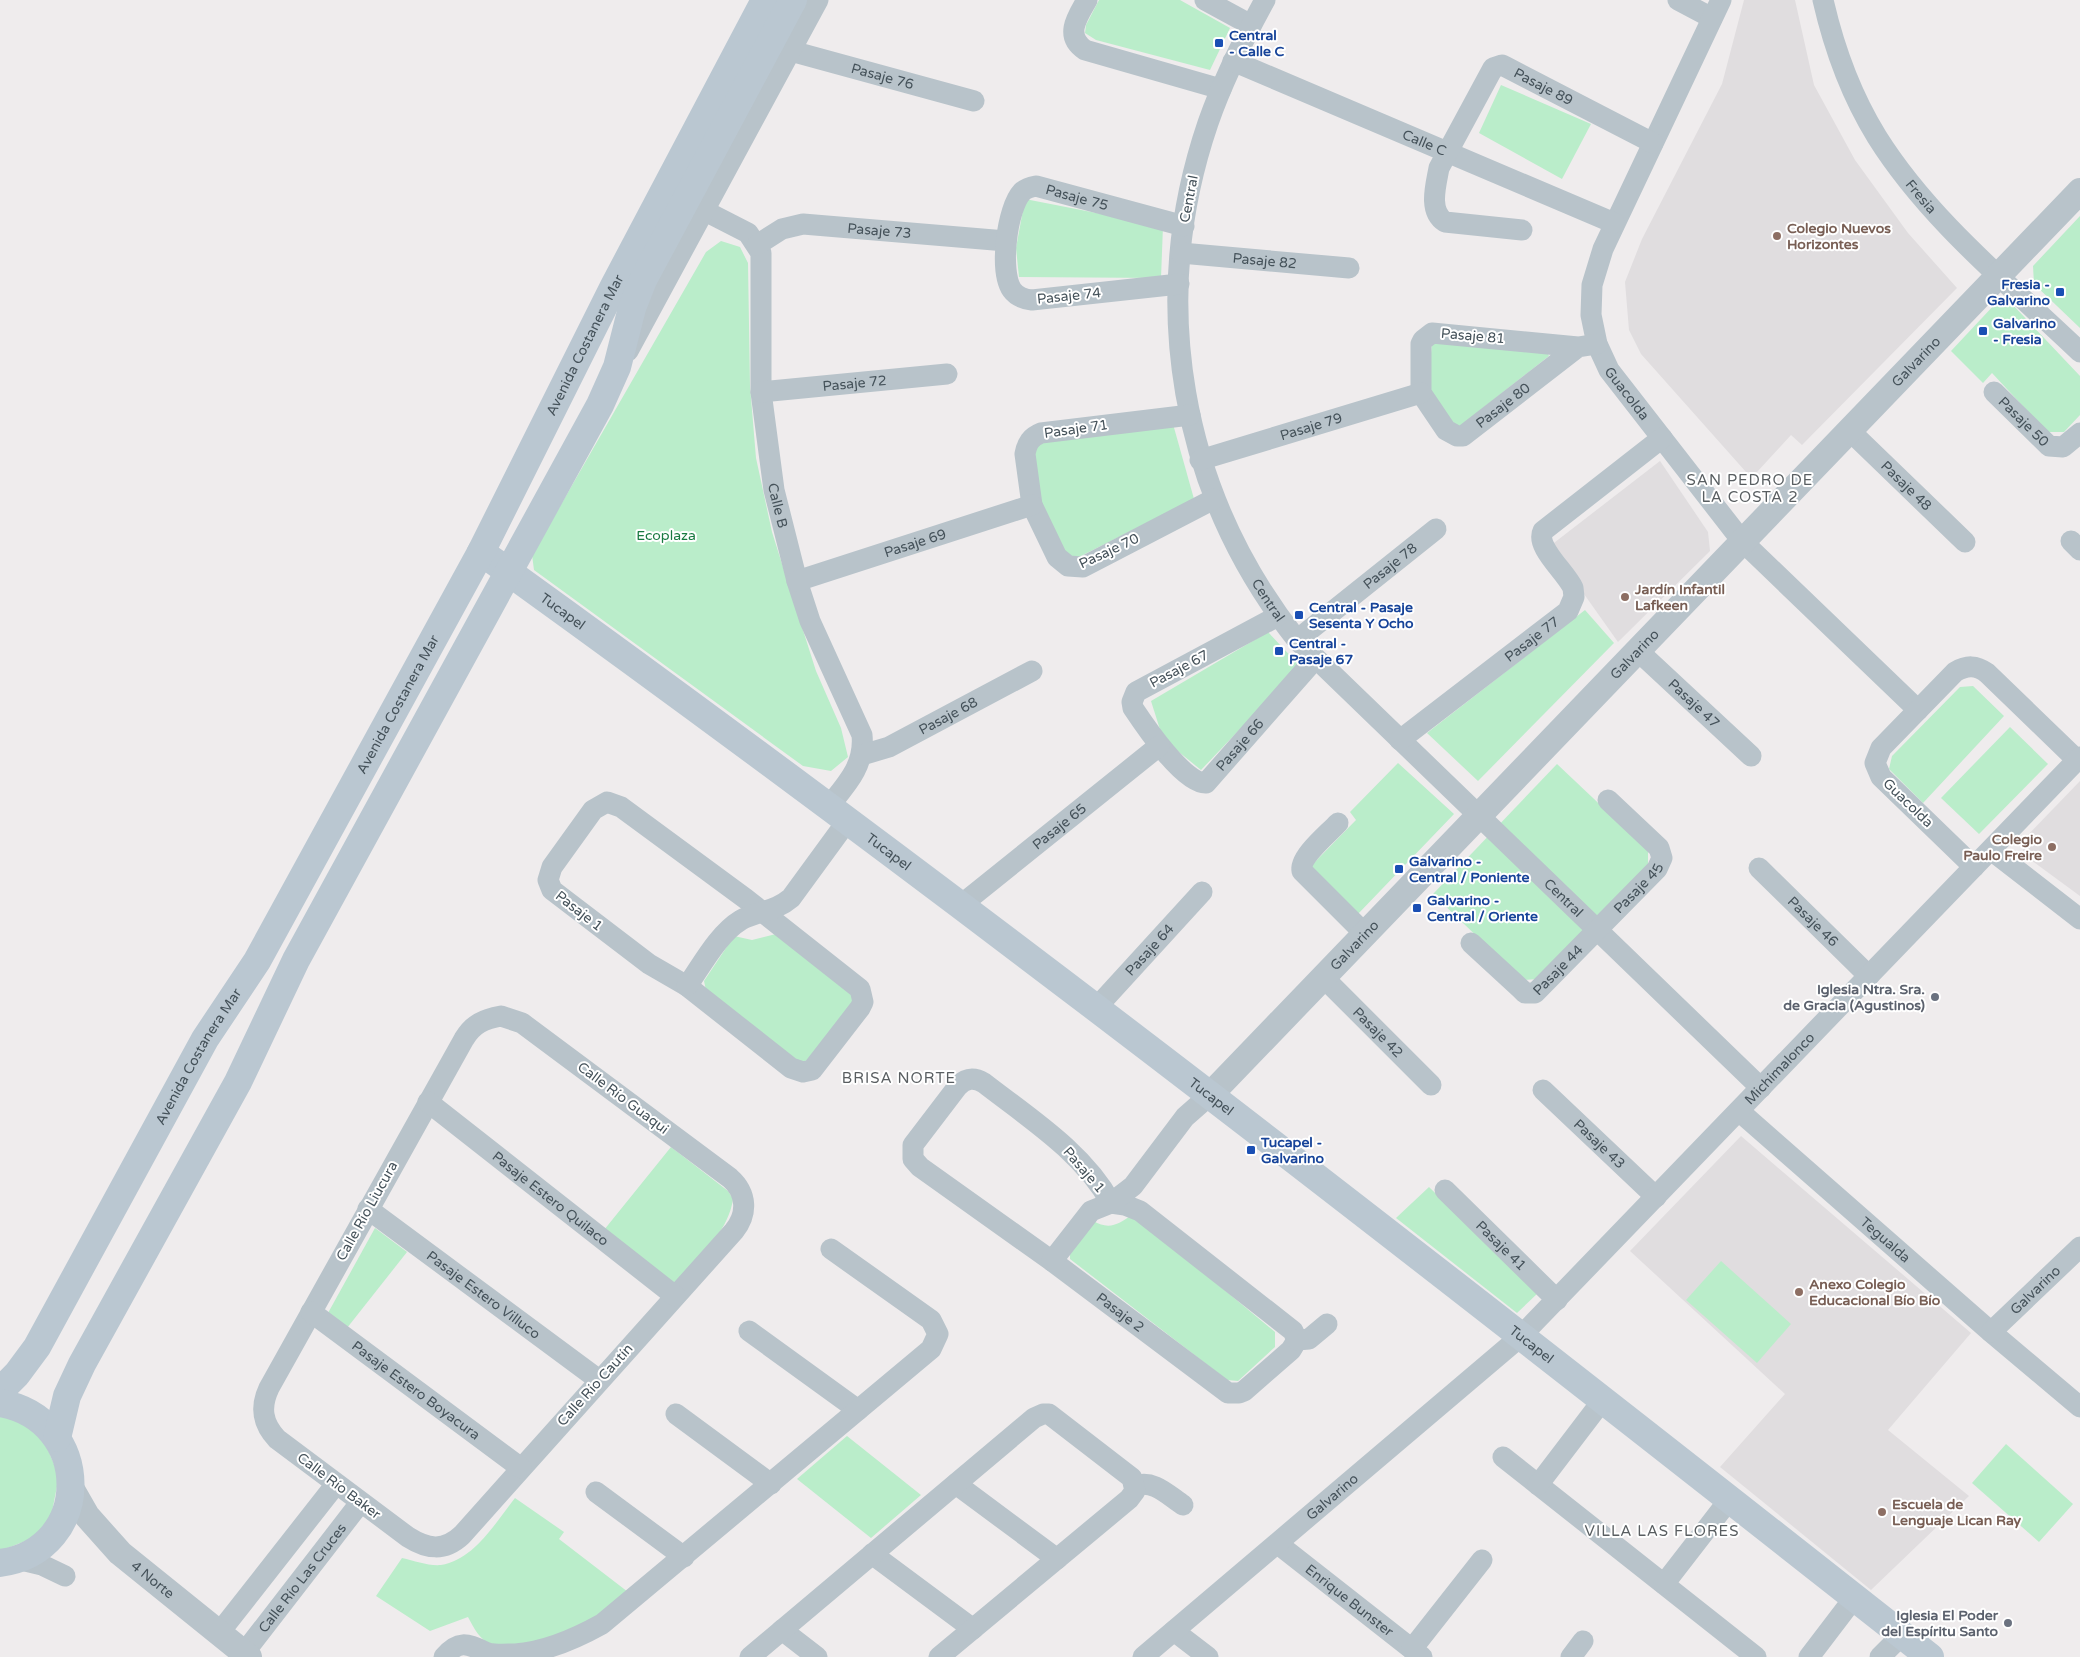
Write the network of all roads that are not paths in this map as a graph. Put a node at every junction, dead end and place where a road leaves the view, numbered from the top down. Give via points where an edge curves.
1 (765, 0) edge
2 (793, 0) edge
3 (818, 0) edge
4 (1205, 0) edge
5 (1265, 0) edge
6 (1678, 0) edge
7 (1823, 0) edge
8 (1084, 1) edge
9 (1717, 9) edge
10 (1251, 25) junction
11 (791, 52) junction
12 (1233, 62) junction
13 (1221, 89) junction
14 (974, 101) dead end
15 (1653, 143) junction
16 (1446, 152) junction
17 (2080, 191) edge
18 (705, 211) junction
19 (1614, 224) junction
20 (1184, 226) junction
21 (1522, 230) dead end
22 (1006, 241) junction
23 (757, 245) junction
24 (1181, 253) junction
25 (1349, 268) dead end
26 (1999, 275) junction
27 (1179, 284) junction
28 (1588, 345) junction
29 (2080, 352) edge
30 (947, 374) dead end
31 (608, 386) junction
32 (761, 392) junction
33 (1994, 392) dead end
34 (1421, 393) junction
35 (1190, 415) junction
36 (1848, 430) junction
37 (2080, 432) edge
38 (1662, 438) junction
39 (1200, 460) junction
40 (1214, 499) junction
41 (1032, 506) junction
42 (1436, 529) dead end
43 (1742, 541) junction
44 (1965, 542) dead end
45 (481, 552) junction
46 (509, 572) junction
47 (797, 581) junction
48 (1278, 616) junction
49 (1296, 640) junction
50 (1637, 650) junction
51 (1315, 659) junction
52 (1032, 671) dead end
53 (1918, 710) junction
54 (1400, 740) junction
55 (1159, 746) junction
56 (862, 755) junction
57 (1751, 756) dead end
58 (2079, 759) edge
59 (1608, 800) dead end
60 (839, 813) junction
61 (1478, 816) junction
62 (1338, 824) dead end
63 (1991, 850) junction
64 (1974, 867) junction
65 (1758, 868) dead end
66 (1202, 892) dead end
67 (961, 905) junction
68 (762, 912) junction
69 (2080, 919) edge
70 (1597, 930) junction
71 (1365, 934) junction
72 (1471, 943) dead end
73 (1869, 976) junction
74 (1323, 977) junction
75 (687, 986) junction
76 (1096, 1008) junction
77 (490, 1018) joint
78 (1431, 1086) dead end
79 (1761, 1088) junction
80 (1543, 1090) dead end
81 (1210, 1095) junction
82 (428, 1102) junction
83 (1739, 1111) junction
84 (912, 1154) joint
85 (1445, 1190) dead end
86 (1656, 1196) junction
87 (744, 1200) joint
88 (1111, 1203) junction
89 (368, 1209) junction
90 (2080, 1247) edge
91 (831, 1248) dead end
92 (1052, 1261) junction
93 (674, 1296) junction
94 (1557, 1300) junction
95 (311, 1312) junction
96 (1327, 1324) dead end
97 (748, 1330) dead end
98 (1991, 1332) junction
99 (1520, 1337) junction
100 (1297, 1340) junction
101 (599, 1380) junction
102 (0, 1391) edge
103 (1602, 1401) junction
104 (0, 1403) edge
105 (2080, 1407) edge
106 (858, 1410) junction
107 (676, 1414) dead end
108 (263, 1416) joint
109 (57, 1438) junction
110 (1503, 1457) dead end
111 (521, 1468) junction
112 (336, 1484) junction
113 (771, 1484) junction
114 (956, 1484) junction
115 (1538, 1485) junction
116 (1135, 1486) junction
117 (71, 1488) junction
118 (596, 1492) dead end
119 (1729, 1500) junction
120 (360, 1503) junction
121 (1183, 1505) dead end
122 (1278, 1544) junction
123 (426, 1547) joint
124 (872, 1554) junction
125 (684, 1557) junction
126 (1057, 1559) junction
127 (1482, 1560) dead end
128 (9, 1561) edge
129 (65, 1576) dead end
130 (1664, 1584) junction
131 (1854, 1598) junction
132 (973, 1629) junction
133 (782, 1630) junction
134 (1174, 1631) junction
135 (219, 1634) junction
136 (1902, 1635) junction
137 (1417, 1653) edge
138 (527, 1654) edge
139 (246, 1655) edge
140 (488, 1655) edge
141 (444, 1657) edge
142 (750, 1657) edge
143 (817, 1657) edge
144 (939, 1657) edge
145 (1143, 1657) edge
146 (1208, 1657) edge
147 (1756, 1657) edge
148 (1809, 1657) edge
149 (1880, 1657) edge
150 (1930, 1657) edge

1 - 45 main road, Avenida Costanera Mar via 609,295
2 - 31 main road, Avenida Costanera Mar via 636,294
3 - 11 street, Avenida Costanera Mar
4 - 10 street
5 - 10 street, Central
6 - 9 street
7 - 26 street, Fresia via 1839,57 1877,136 1926,201
8 - 13 street via 1073,29 1076,41 1085,50
9 - 15 street, Guacolda
10 - 12 street, Central
11 - 14 street, Pasaje 76
11 - 18 street, Avenida Costanera Mar
12 - 13 street, Central
12 - 16 street, Calle C
13 - 20 street, Central via 1197,161
15 - 16 street, Pasaje 89 via 1502,65 1491,71
15 - 19 street, Guacolda
16 - 19 street, Calle C
16 - 21 street via 1436,184 1436,210 1440,219 1451,223
17 - 26 street, Galvarino
18 - 23 street via 741,229
18 - 31 street, Avenida Costanera Mar
19 - 28 street, Guacolda via 1595,272
20 - 22 street, Pasaje 75 via 1036,186 1026,189 1018,199
20 - 24 street, Central
22 - 23 street, Pasaje 73 via 803,224 782,229
22 - 27 street, Pasaje 74 via 1008,282 1013,292 1024,299
23 - 32 street, Calle B via 762,271
24 - 25 street, Pasaje 82
24 - 27 street, Central
26 - 29 street, Fresia
26 - 36 street, Galvarino
27 - 35 street, Central via 1179,328
28 - 34 street, Pasaje 80 via 1463,436 1446,430
28 - 34 street, Pasaje 81 via 1432,333 1421,344
28 - 38 street, Guacolda
30 - 32 street, Pasaje 72
31 - 46 main road, Avenida Costanera Mar
32 - 47 street, Calle B via 774,490
33 - 37 street, Pasaje 50 via 2049,446 2063,447
34 - 39 street, Pasaje 79
35 - 39 street, Central
35 - 41 street, Pasaje 71 via 1035,436 1026,446 1025,454
36 - 43 street, Galvarino
36 - 44 street, Pasaje 48
38 - 43 street, Guacolda
38 - 54 street, Pasaje 77 via 1543,531 1542,545 1573,588 1574,597 1568,610
39 - 40 street, Central
40 - 41 street, Pasaje 70 via 1076,568 1057,557
40 - 48 street, Central via 1242,556
41 - 47 street, Pasaje 69
42 - 49 street, Pasaje 78
43 - 50 street, Galvarino
43 - 53 street, Guacolda
45 - 46 main road, Tucapel
45 - 102 main road, Avenida Costanera Mar via 256,961 205,1039 36,1347 18,1374
46 - 60 main road, Tucapel
46 - 109 main road, Avenida Costanera Mar via 296,960 238,1082 82,1364 67,1396
47 - 56 street, Calle B via 826,659 862,735
48 - 49 street, Central
48 - 55 street, Pasaje 67 via 1136,692 1133,708
49 - 51 street, Central
50 - 57 street, Pasaje 47
50 - 61 street, Galvarino
51 - 54 street, Central
51 - 55 street, Pasaje 66 via 1206,783 1195,781
52 - 56 street, Pasaje 68 via 889,747
53 - 58 street, Guacolda via 1955,672 1976,667 1987,673
53 - 64 street, Guacolda via 1878,752 1876,770
54 - 61 street, Central
55 - 67 street, Pasaje 65
56 - 60 street
58 - 63 street, Michimalonco
59 - 70 street, Pasaje 45 via 1659,848 1662,858 1657,869
60 - 67 main road, Tucapel
60 - 68 street via 791,898
61 - 70 street, Central
61 - 71 street, Galvarino
62 - 71 street via 1305,858 1301,867
63 - 64 street, Michimalonco
63 - 69 street
64 - 73 street, Michimalonco
65 - 73 street, Pasaje 46
66 - 76 street, Pasaje 64
67 - 76 main road, Tucapel
68 - 75 street via 731,928
68 - 75 street, Pasaje 1 via 856,984 863,995 860,1008 816,1067 803,1072 791,1068
68 - 75 street, Pasaje 1 via 617,804 607,802 597,806 552,867 549,885 555,894 649,964
70 - 72 street, Pasaje 44 via 1539,991 1531,994 1520,990
70 - 79 street, Central
71 - 74 street, Galvarino
73 - 79 street, Michimalonco
74 - 78 street, Pasaje 42
74 - 81 street, Galvarino
76 - 81 main road, Tucapel
77 - 82 street, Calle Río Liucura via 474,1025 468,1032
77 - 87 street, Calle Río Guaqui via 501,1016 522,1022 730,1178
79 - 83 street, Michimalonco
80 - 86 street, Pasaje 43
81 - 88 street via 1185,1117 1132,1186
81 - 99 main road, Tucapel
82 - 89 street, Calle Río Liucura
82 - 93 street, Pasaje Estero Quilaco
83 - 86 street, Michimalonco
83 - 98 street, Tegualda
84 - 88 street, Pasaje 1 via 915,1140 958,1086 966,1079 976,1078 1063,1146 1101,1185
84 - 92 street, Pasaje 2 via 920,1167
85 - 94 street, Pasaje 41
86 - 94 street, Michimalonco
87 - 93 street, Calle Río Cautín via 740,1224
88 - 92 street via 1091,1211
88 - 100 street, Pasaje 1 via 1140,1210 1293,1331
89 - 95 street, Calle Río Liucura
89 - 101 street, Pasaje Estero Villuco
90 - 98 street, Galvarino
91 - 106 street via 931,1320 938,1334 931,1349
92 - 100 street, Pasaje 2 via 1228,1393 1244,1391 1291,1350
93 - 101 street, Calle Río Cautín
94 - 99 street, Michimalonco
95 - 108 street, Calle Río Liucura via 265,1397
95 - 111 street, Pasaje Estero Boyacura
96 - 100 street, Pasaje 2 via 1309,1339
97 - 106 street
98 - 105 street, Tegualda
99 - 103 main road, Tucapel
99 - 122 street, Galvarino
101 - 111 street, Calle Río Cautín
103 - 115 street
103 - 119 main road, Tucapel
104 - 109 main road via 33,1414
106 - 113 street
107 - 113 street
108 - 112 street, Calle Río Baker via 277,1439
109 - 117 main road via 69,1462
110 - 115 street
111 - 123 street, Calle Río Cautín via 456,1541 443,1547
112 - 120 street, Calle Río Baker
112 - 135 street
113 - 125 street
114 - 116 street via 1034,1418 1043,1414 1054,1417 1128,1476
114 - 124 street
114 - 126 street
115 - 130 street
116 - 121 street via 1152,1485
116 - 126 street via 1129,1499
117 - 128 main road via 68,1507 55,1532 42,1546
117 - 135 street, 4 Norte via 107,1541
118 - 125 street
119 - 130 street
119 - 131 main road, Tucapel
120 - 123 street, Calle Río Baker
120 - 139 street, Calle Río Las Cruces
122 - 134 street, Galvarino
122 - 137 street, Enrique Bunster
124 - 132 street
124 - 133 street
125 - 138 street via 602,1624 567,1641
126 - 132 street
127 - 137 street
128 - 129 street via 42,1565
130 - 147 street
131 - 136 main road, Tucapel
131 - 148 street
132 - 144 street
133 - 142 street
133 - 143 street
134 - 145 street, Galvarino
134 - 146 street
135 - 139 street, 4 Norte
136 - 149 street
136 - 150 main road, Tucapel
138 - 140 street
140 - 141 street via 476,1646 462,1644

